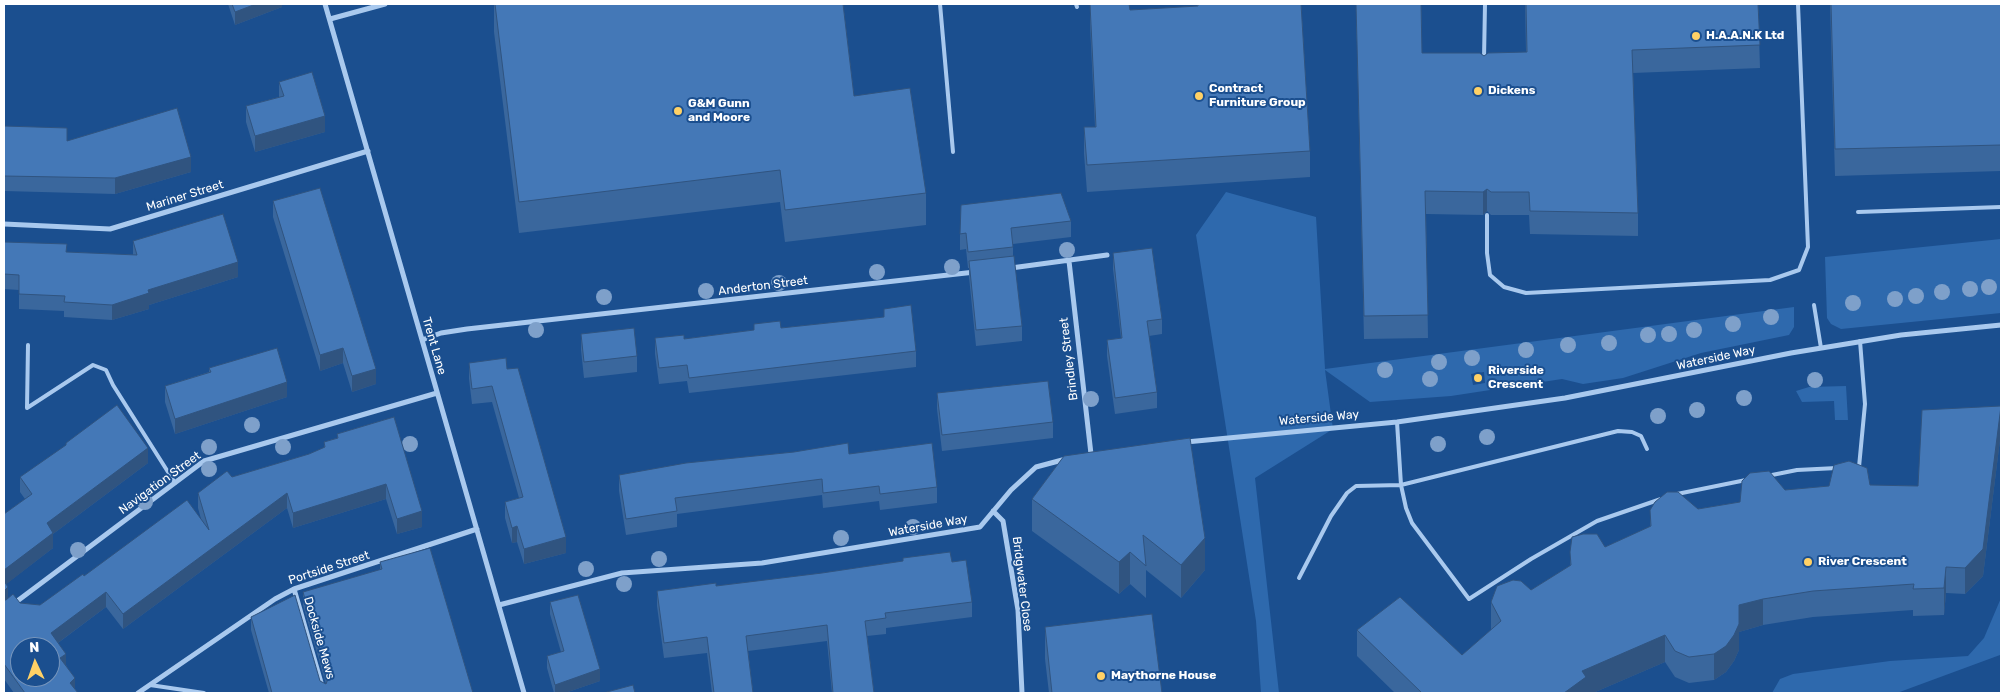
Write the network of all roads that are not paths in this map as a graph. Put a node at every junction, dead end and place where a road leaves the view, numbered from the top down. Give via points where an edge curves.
1 (325, 4) edge
2 (385, 4) edge
3 (940, 4) edge
4 (1485, 4) edge
5 (1798, 4) edge
6 (330, 19) junction
7 (1484, 65) edge
8 (368, 152) junction
9 (953, 152) dead end
10 (2001, 207) edge
11 (1858, 212) dead end
12 (1487, 215) dead end
13 (4, 224) edge
14 (1107, 254) dead end
15 (1069, 261) junction
16 (1002, 268) edge
17 (983, 271) edge
18 (1814, 305) dead end
19 (2001, 325) edge
20 (422, 340) junction
21 (1860, 341) junction
22 (28, 345) dead end
23 (1821, 348) junction
24 (437, 393) junction
25 (1397, 422) junction
26 (1179, 443) edge
27 (1647, 449) dead end
28 (1100, 453) edge
29 (1091, 454) junction
30 (1083, 456) edge
31 (1075, 457) edge
32 (1843, 468) edge
33 (1852, 468) edge
34 (1760, 477) edge
35 (1751, 479) edge
36 (175, 483) junction
37 (1401, 485) junction
38 (1671, 496) edge
39 (1663, 498) edge
40 (993, 511) junction
41 (477, 529) junction
42 (1299, 578) dead end
43 (294, 589) junction
44 (499, 605) junction
45 (4, 611) edge
46 (150, 685) junction
47 (138, 693) edge
48 (204, 693) edge
49 (324, 693) edge
50 (524, 693) edge
51 (1022, 693) edge

1 - 6 street, Trent Lane
2 - 6 street
3 - 9 lane
4 - 7 lane
5 - 12 lane via 1808,247 1799,270 1770,280 1526,293 1504,287 1490,275
6 - 8 street, Trent Lane
8 - 13 street, Mariner Street via 110,229
8 - 20 street, Trent Lane
10 - 11 lane
14 - 15 street
15 - 16 street
15 - 29 street, Brindley Street
17 - 20 street, Anderton Street via 467,329
18 - 23 lane
19 - 21 street, Waterside Way
20 - 24 street, Trent Lane
21 - 23 street, Waterside Way
21 - 33 lane via 1865,404 1861,467
22 - 36 lane via 27,408 93,365 106,370
23 - 25 street, Waterside Way via 1565,398
24 - 36 street, Navigation Street via 204,461
24 - 41 street, Trent Lane
25 - 26 street, Waterside Way
25 - 37 lane
27 - 37 lane via 1641,436 1618,431
28 - 29 street
29 - 30 street
31 - 40 street, Waterside Way via 1036,467
32 - 34 lane via 1797,470
35 - 38 lane
36 - 45 street, Navigation Street
37 - 39 lane via 1412,523 1469,599 1597,521
37 - 42 lane via 1356,486 1347,493 1331,516
40 - 44 street, Waterside Way via 980,526 762,563 622,574
40 - 51 street, Bridgwater Close via 1003,521 1018,610
41 - 43 street, Portside Street
41 - 44 street, Trent Lane
43 - 46 street, Portside Street
43 - 49 street, Dockside Mews
44 - 50 street, Trent Lane
46 - 47 street, Portside Street
46 - 48 lane

